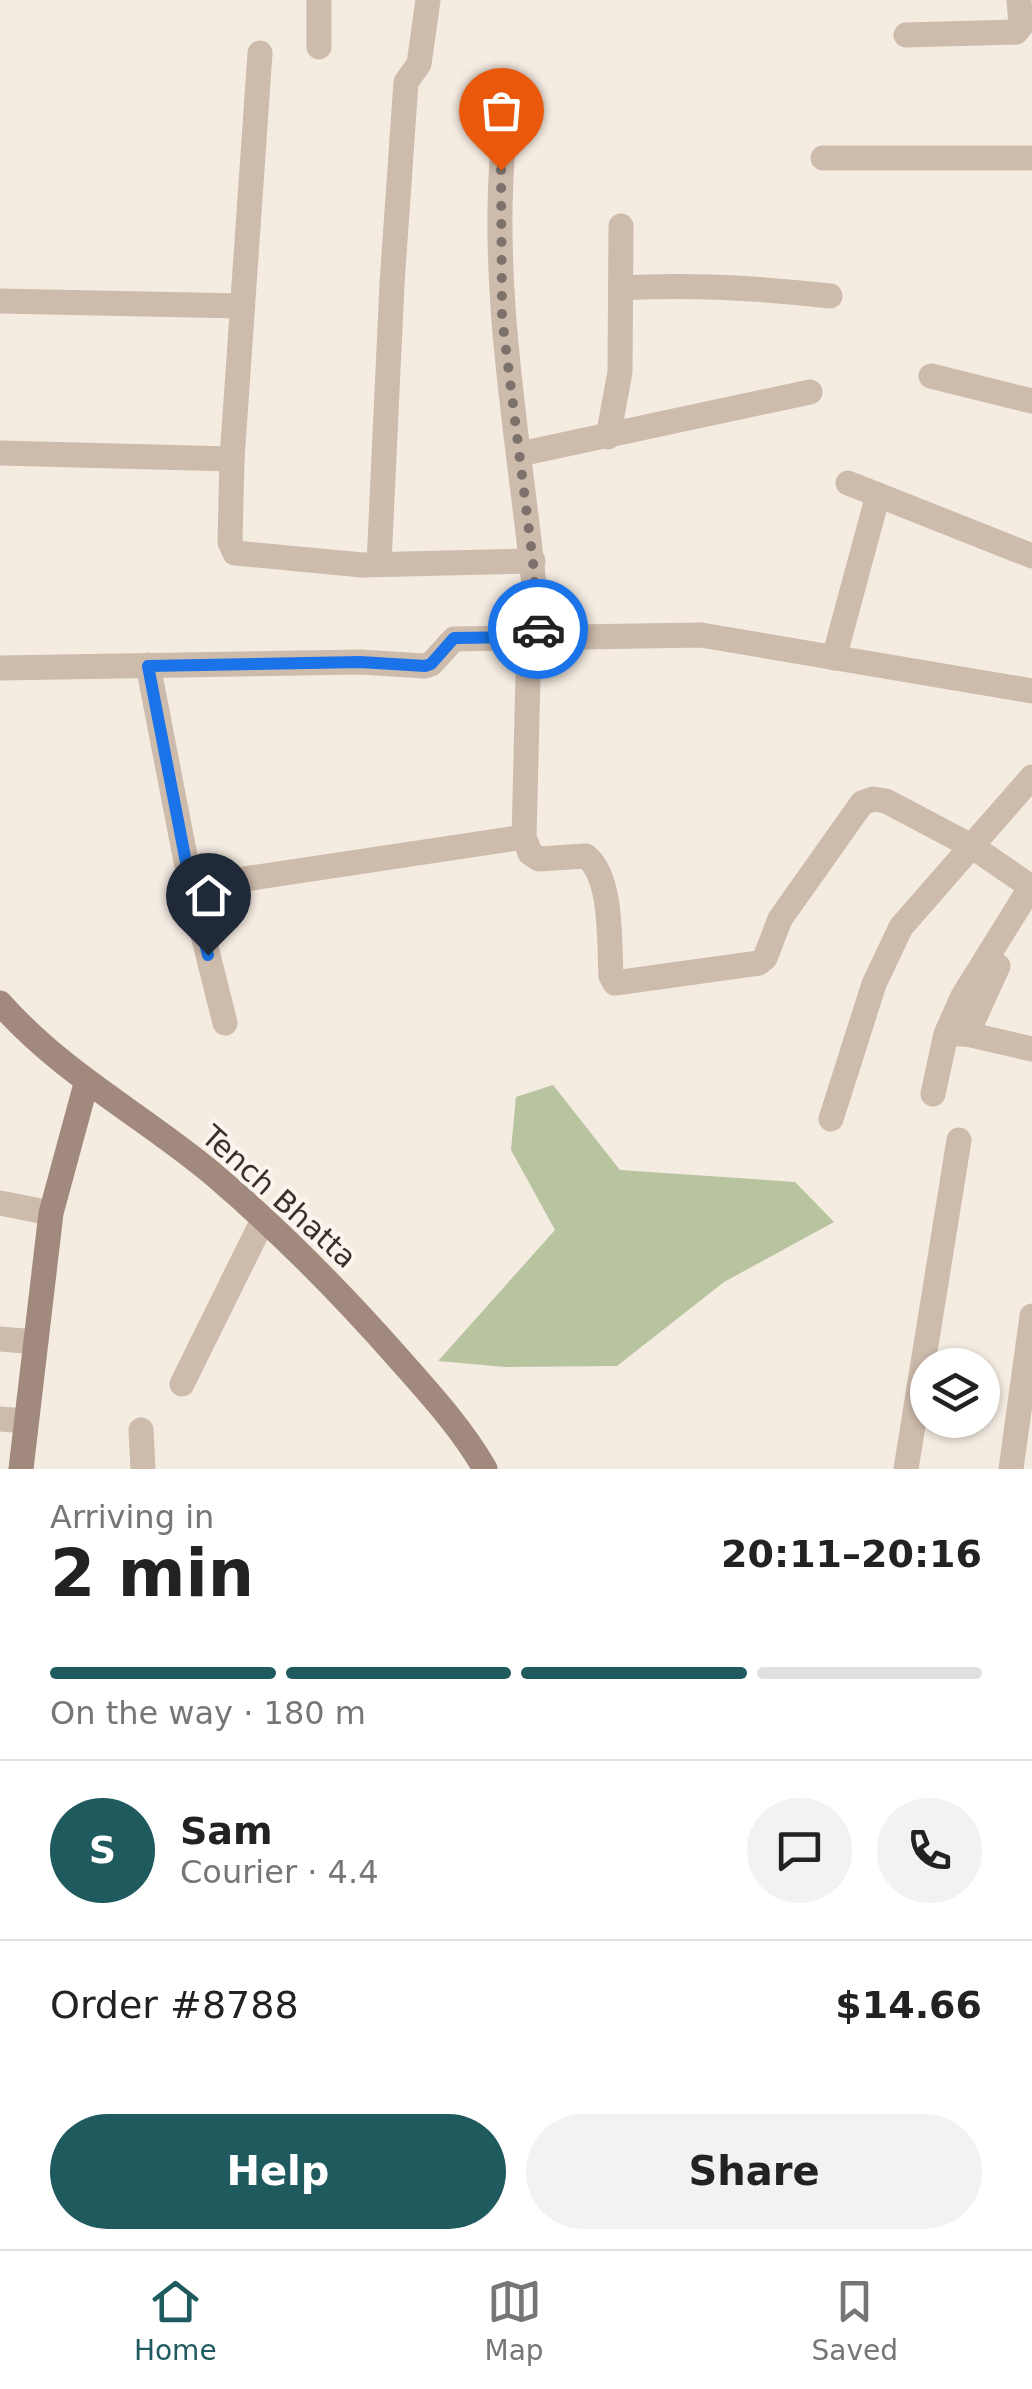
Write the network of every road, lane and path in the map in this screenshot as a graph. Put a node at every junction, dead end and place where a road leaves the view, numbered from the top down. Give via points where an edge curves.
1 (320, 0) edge
2 (428, 0) edge
3 (1019, 0) edge
4 (906, 34) dead end
5 (319, 46) dead end
6 (260, 53) dead end
7 (503, 147) dead end
8 (822, 158) dead end
9 (1032, 158) edge
10 (621, 226) dead end
11 (621, 288) junction
12 (830, 296) dead end
13 (0, 300) edge
14 (242, 306) junction
15 (931, 376) dead end
16 (810, 392) dead end
17 (1032, 400) edge
18 (608, 436) junction
19 (0, 453) edge
20 (520, 454) junction
21 (232, 459) junction
22 (848, 483) dead end
23 (878, 495) junction
24 (1032, 556) edge
25 (533, 562) junction
26 (379, 564) junction
27 (539, 637) junction
28 (834, 658) junction
29 (148, 666) junction
30 (0, 668) edge
31 (528, 676) dead end
32 (1032, 691) edge
33 (1032, 777) edge
34 (524, 837) junction
35 (973, 846) junction
36 (191, 888) junction
37 (1030, 905) edge
38 (0, 1004) edge
39 (225, 1022) dead end
40 (956, 1034) junction
41 (1032, 1050) edge
42 (86, 1084) junction
43 (933, 1094) dead end
44 (831, 1119) dead end
45 (959, 1140) dead end
46 (0, 1203) edge
47 (51, 1213) junction
48 (263, 1220) junction
49 (1032, 1316) edge
50 (0, 1340) edge
51 (36, 1342) junction
52 (182, 1384) dead end
53 (0, 1419) edge
54 (26, 1421) junction
55 (140, 1430) dead end
56 (20, 1469) edge
57 (142, 1469) edge
58 (485, 1469) edge
59 (906, 1469) edge
60 (1011, 1469) edge

1 - 5 street
2 - 26 street via 419,64 406,82
3 - 4 street via 1016,32
6 - 14 street
7 - 20 street via 502,318
8 - 9 street
10 - 11 street
11 - 12 street
11 - 18 street via 620,372
13 - 14 street
14 - 21 street
15 - 17 street
16 - 18 street
18 - 20 street
19 - 21 street
20 - 25 street
21 - 26 street via 235,553
22 - 23 street
23 - 24 street
23 - 28 street
25 - 26 street
25 - 27 street
27 - 28 street via 701,635
27 - 29 street via 454,638 425,666
28 - 32 street
29 - 30 street
29 - 36 street
31 - 34 street
33 - 35 street
34 - 35 street via 539,860 586,856 596,864 606,899 611,976 622,984 759,963 780,919 862,804 873,799
34 - 36 street
35 - 37 street
35 - 44 street via 902,928 874,984
36 - 39 street
37 - 40 street via 963,996
38 - 42 main road, Tench Bhatta
40 - 41 street
40 - 43 street
42 - 47 main road
42 - 48 main road, Tench Bhatta via 211,1173
45 - 59 street
46 - 47 street
47 - 51 main road
48 - 52 street
48 - 58 main road, Tench Bhatta via 370,1326
49 - 60 street
50 - 51 street
51 - 54 main road
53 - 54 street
54 - 56 main road
55 - 57 street

